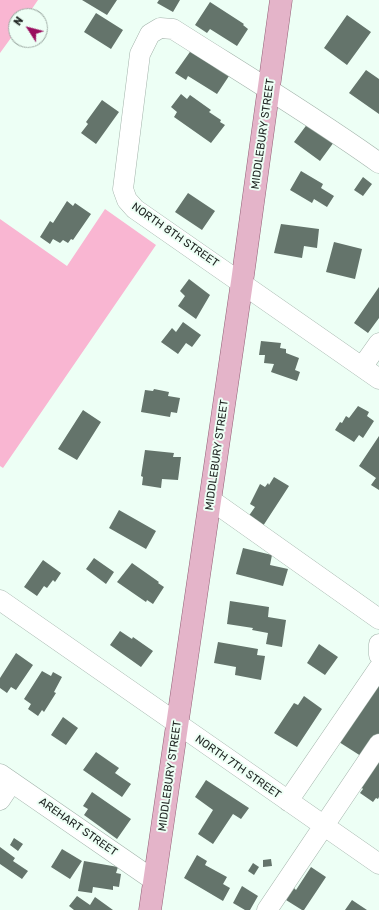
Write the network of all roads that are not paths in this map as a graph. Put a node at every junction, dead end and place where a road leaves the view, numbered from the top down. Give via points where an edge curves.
1 (282, 0) edge
2 (269, 91) junction
3 (379, 163) edge
4 (242, 282) junction
5 (379, 342) edge
6 (362, 367) junction
7 (379, 379) edge
8 (211, 500) junction
9 (0, 600) edge
10 (379, 619) edge
11 (379, 644) edge
12 (379, 655) edge
13 (379, 668) edge
14 (177, 725) junction
15 (379, 744) edge
16 (6, 778) edge
17 (0, 800) edge
18 (288, 801) junction
19 (323, 826) junction
20 (379, 864) edge
21 (155, 881) junction
22 (150, 910) edge
23 (267, 910) edge

1 - 2 main road, MIDDLEBURY STREET
2 - 3 street, NORTH 8TH STREET via 295,105
2 - 4 main road, MIDDLEBURY STREET
2 - 4 street, NORTH 8TH STREET via 173,29 160,28 150,34 140,54 123,189 127,200 135,209
4 - 6 street, NORTH 8TH STREET
4 - 8 main road, MIDDLEBURY STREET
5 - 6 street
6 - 7 street, NORTH 8TH STREET
8 - 10 street
8 - 14 main road, MIDDLEBURY STREET
9 - 14 street, NORTH 7TH STREET
11 - 12 street
13 - 18 street
14 - 18 street, NORTH 7TH STREET
14 - 21 main road, MIDDLEBURY STREET
15 - 19 street
16 - 17 street
16 - 21 street, AREHART STREET
18 - 19 street, NORTH 7TH STREET
19 - 20 street, NORTH 7TH STREET
19 - 23 street
21 - 22 main road, MIDDLEBURY STREET

